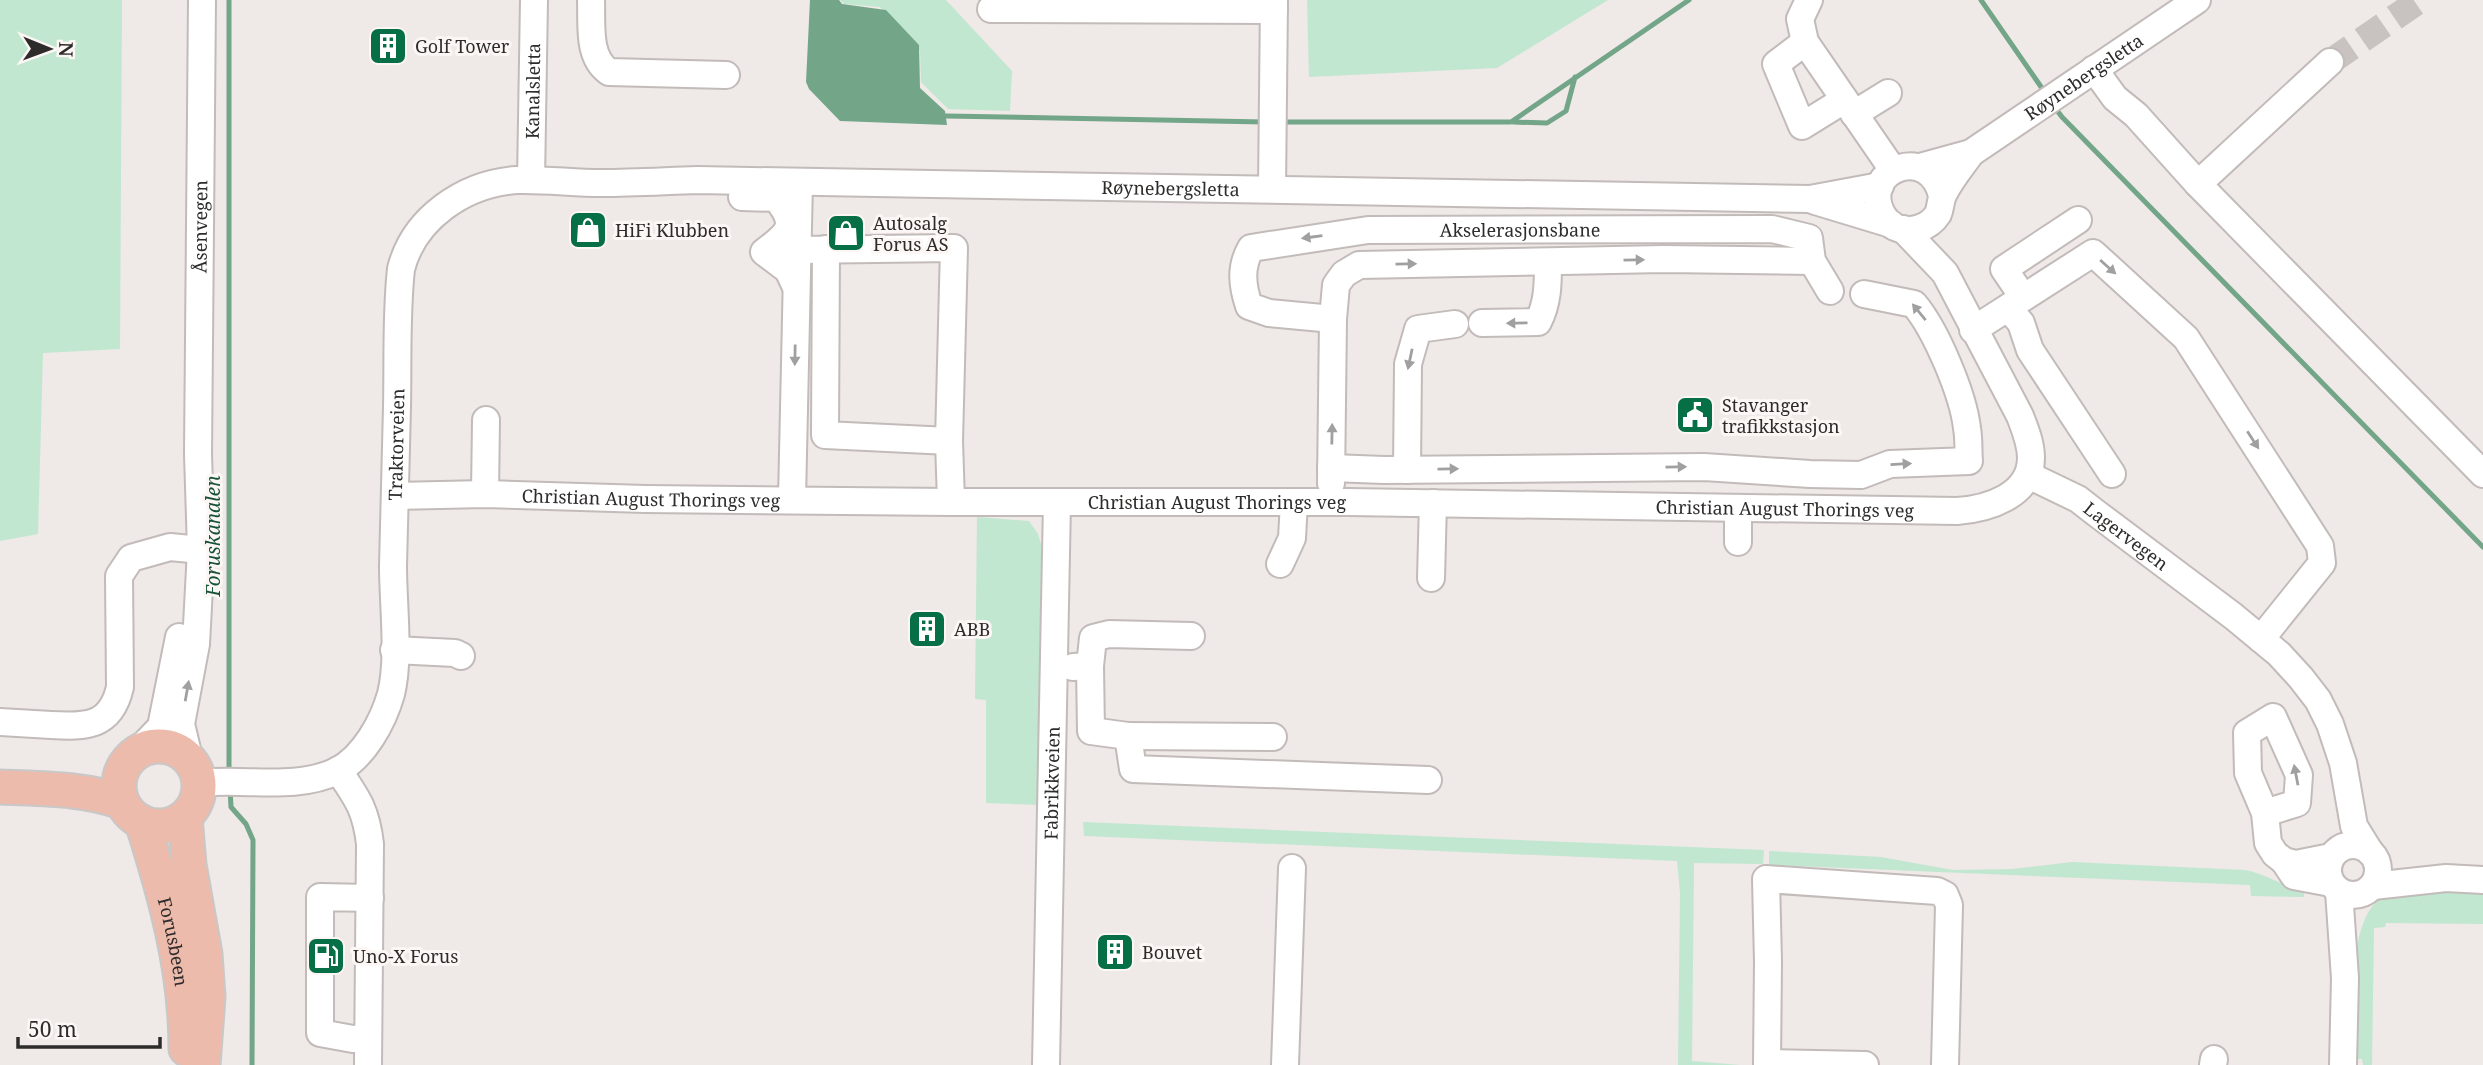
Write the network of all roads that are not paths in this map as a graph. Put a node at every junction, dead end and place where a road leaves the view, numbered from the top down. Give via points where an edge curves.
1 (202, 0) edge
2 (534, 0) edge
3 (591, 0) edge
4 (1809, 0) edge
5 (2197, 0) edge
6 (1274, 5) edge
7 (991, 9) dead end
8 (1805, 42) junction
9 (2330, 62) tunnel mouth
10 (2094, 69) junction
11 (726, 75) dead end
12 (1888, 93) dead end
13 (1849, 107) junction
14 (1971, 153) junction
15 (1920, 167) junction
16 (1886, 178) junction
17 (531, 180) junction
18 (697, 180) junction
19 (799, 182) junction
20 (2198, 184) junction
21 (1272, 189) junction
22 (1810, 199) junction
23 (1940, 204) junction
24 (2078, 220) dead end
25 (1897, 227) junction
26 (826, 249) junction
27 (797, 250) junction
28 (1812, 261) junction
29 (1548, 262) junction
30 (1945, 273) junction
31 (796, 287) junction
32 (1830, 291) dead end
33 (1864, 295) dead end
34 (2021, 299) junction
35 (1333, 319) junction
36 (1482, 323) dead end
37 (1455, 324) dead end
38 (1973, 330) junction
39 (486, 420) dead end
40 (949, 441) junction
41 (1331, 468) junction
42 (1407, 470) junction
43 (2112, 474) dead end
44 (2483, 474) edge
45 (2028, 475) junction
46 (485, 494) junction
47 (395, 496) junction
48 (792, 499) junction
49 (951, 502) junction
50 (1057, 502) junction
51 (1294, 502) junction
52 (1330, 502) junction
53 (1433, 503) junction
54 (1738, 508) junction
55 (1738, 542) dead end
56 (192, 550) junction
57 (1280, 564) dead end
58 (1431, 578) dead end
59 (1191, 636) dead end
60 (2261, 639) junction
61 (394, 650) junction
62 (461, 656) dead end
63 (1090, 666) junction
64 (1054, 667) junction
65 (0, 722) edge
66 (1128, 736) junction
67 (1273, 737) dead end
68 (131, 759) junction
69 (0, 766) edge
70 (338, 770) junction
71 (203, 774) junction
72 (2346, 778) junction
73 (1428, 780) dead end
74 (0, 787) edge
75 (2265, 813) dead end
76 (155, 817) junction
77 (2332, 856) junction
78 (2284, 861) junction
79 (1292, 868) dead end
80 (2359, 877) junction
81 (2483, 880) edge
82 (370, 898) junction
83 (368, 1038) junction
84 (197, 1057) edge
85 (1767, 1064) edge
86 (368, 1065) edge
87 (1046, 1065) edge
88 (1285, 1065) edge
89 (1865, 1065) edge
90 (1945, 1065) edge
91 (2343, 1065) edge

1 - 56 street, Åsenvegen via 198,454
2 - 17 street, Kanalsletta
3 - 11 street via 593,52 609,72
4 - 8 street via 1800,19
5 - 10 street, Røynebergsletta
6 - 7 street
6 - 21 street
8 - 13 street
8 - 13 street via 1776,64 1802,126
9 - 20 street
10 - 14 street, Røynebergsletta
10 - 20 street via 2115,98
12 - 13 street
13 - 16 street
14 - 15 street, Røynebergsletta
14 - 23 street, Røynebergsletta
15 - 16 street via 1911,165
15 - 23 street via 1936,178
16 - 22 street, Røynebergsletta
16 - 25 street via 1878,196 1879,207
17 - 18 street, Røynebergsletta
17 - 47 street, Traktorveien via 497,183 450,201 405,253 399,286
18 - 19 street, Røynebergsletta
18 - 31 street via 721,196 776,198 788,212 789,227 781,242 764,252 788,270
19 - 21 street, Røynebergsletta
19 - 27 street
20 - 44 street
21 - 22 street, Røynebergsletta
22 - 25 street, Røynebergsletta
23 - 25 street via 1924,227
23 - 30 street
24 - 34 street via 2004,269
25 - 30 street
26 - 27 street
26 - 40 street via 825,435
26 - 40 street via 954,248
27 - 31 street
29 -> 28 street
28 - 32 street
28 -> 35 street, Akselerasjonsbane via 1810,238 1772,229 1368,230 1251,248 1244,261 1243,289 1249,306 1269,313
35 -> 29 street via 1336,285 1359,265
29 -> 36 street via 1545,310 1538,322
30 - 38 street
31 -> 48 street
42 -> 33 street via 1704,467 1861,475 1890,464 1969,461 1958,392 1925,317 1914,304
34 - 38 street
34 - 43 street via 2021,323 2030,350
34 -> 60 street via 2093,253 2186,338 2320,546 2322,563
41 -> 35 street
37 -> 42 street via 1418,329 1408,364
38 - 45 street via 2020,416 2031,461
39 - 46 street
40 - 49 street
41 - 42 street
41 - 52 street
45 - 54 street, Christian August Thorings veg via 2005,498 1972,510
45 - 60 street, Lagervegen via 2078,499
46 - 47 street, Christian August Thorings veg
46 - 48 street, Christian August Thorings veg
47 - 61 street, Traktorveien
48 - 49 street, Christian August Thorings veg
49 - 50 street, Christian August Thorings veg
50 - 51 street, Christian August Thorings veg
50 - 64 street, Fabrikkveien
51 - 52 street, Christian August Thorings veg
51 - 57 street via 1292,538
52 - 53 street, Christian August Thorings veg
53 - 54 street, Christian August Thorings veg
53 - 58 street
54 - 55 street
56 - 65 street via 170,547 131,558 119,576 120,687 110,712 101,720 79,726
56 - 68 street, Åsenvegen via 161,727
71 -> 56 street, Åsenvegen via 181,724 196,644
59 - 63 street via 1109,634 1093,638
60 - 72 street, Lagervegen via 2318,700 2338,745
61 - 62 street
61 - 70 street, Traktorveien via 386,708 363,748
63 - 64 street
63 - 66 street via 1091,741
64 - 87 street, Fabrikkveien
66 - 67 street
66 - 73 street via 1133,769
68 - 69 main road via 101,769
68 - 71 main road via 148,747 170,746
68 - 76 main road via 120,778
70 - 71 street, Traktorveien via 278,783
70 - 82 street via 367,820
71 - 76 main road via 197,801
72 - 77 street, Lagervegen
72 - 80 street, Lagervegen
74 - 76 main road via 100,794
75 - 78 street via 2268,843
76 - 84 main road, Forusbeen via 157,870
77 - 78 street via 2296,864
77 - 80 street, Lagervegen via 2328,870
77 - 80 street via 2344,846 2358,845
78 - 80 street via 2294,876
79 - 88 street
80 - 81 street
80 - 91 street, Lagervegen via 2344,978
82 - 83 street
82 - 83 street via 320,897 320,1034
83 - 86 street
85 - 89 street
85 - 90 street via 1766,879 1945,895 1949,905

